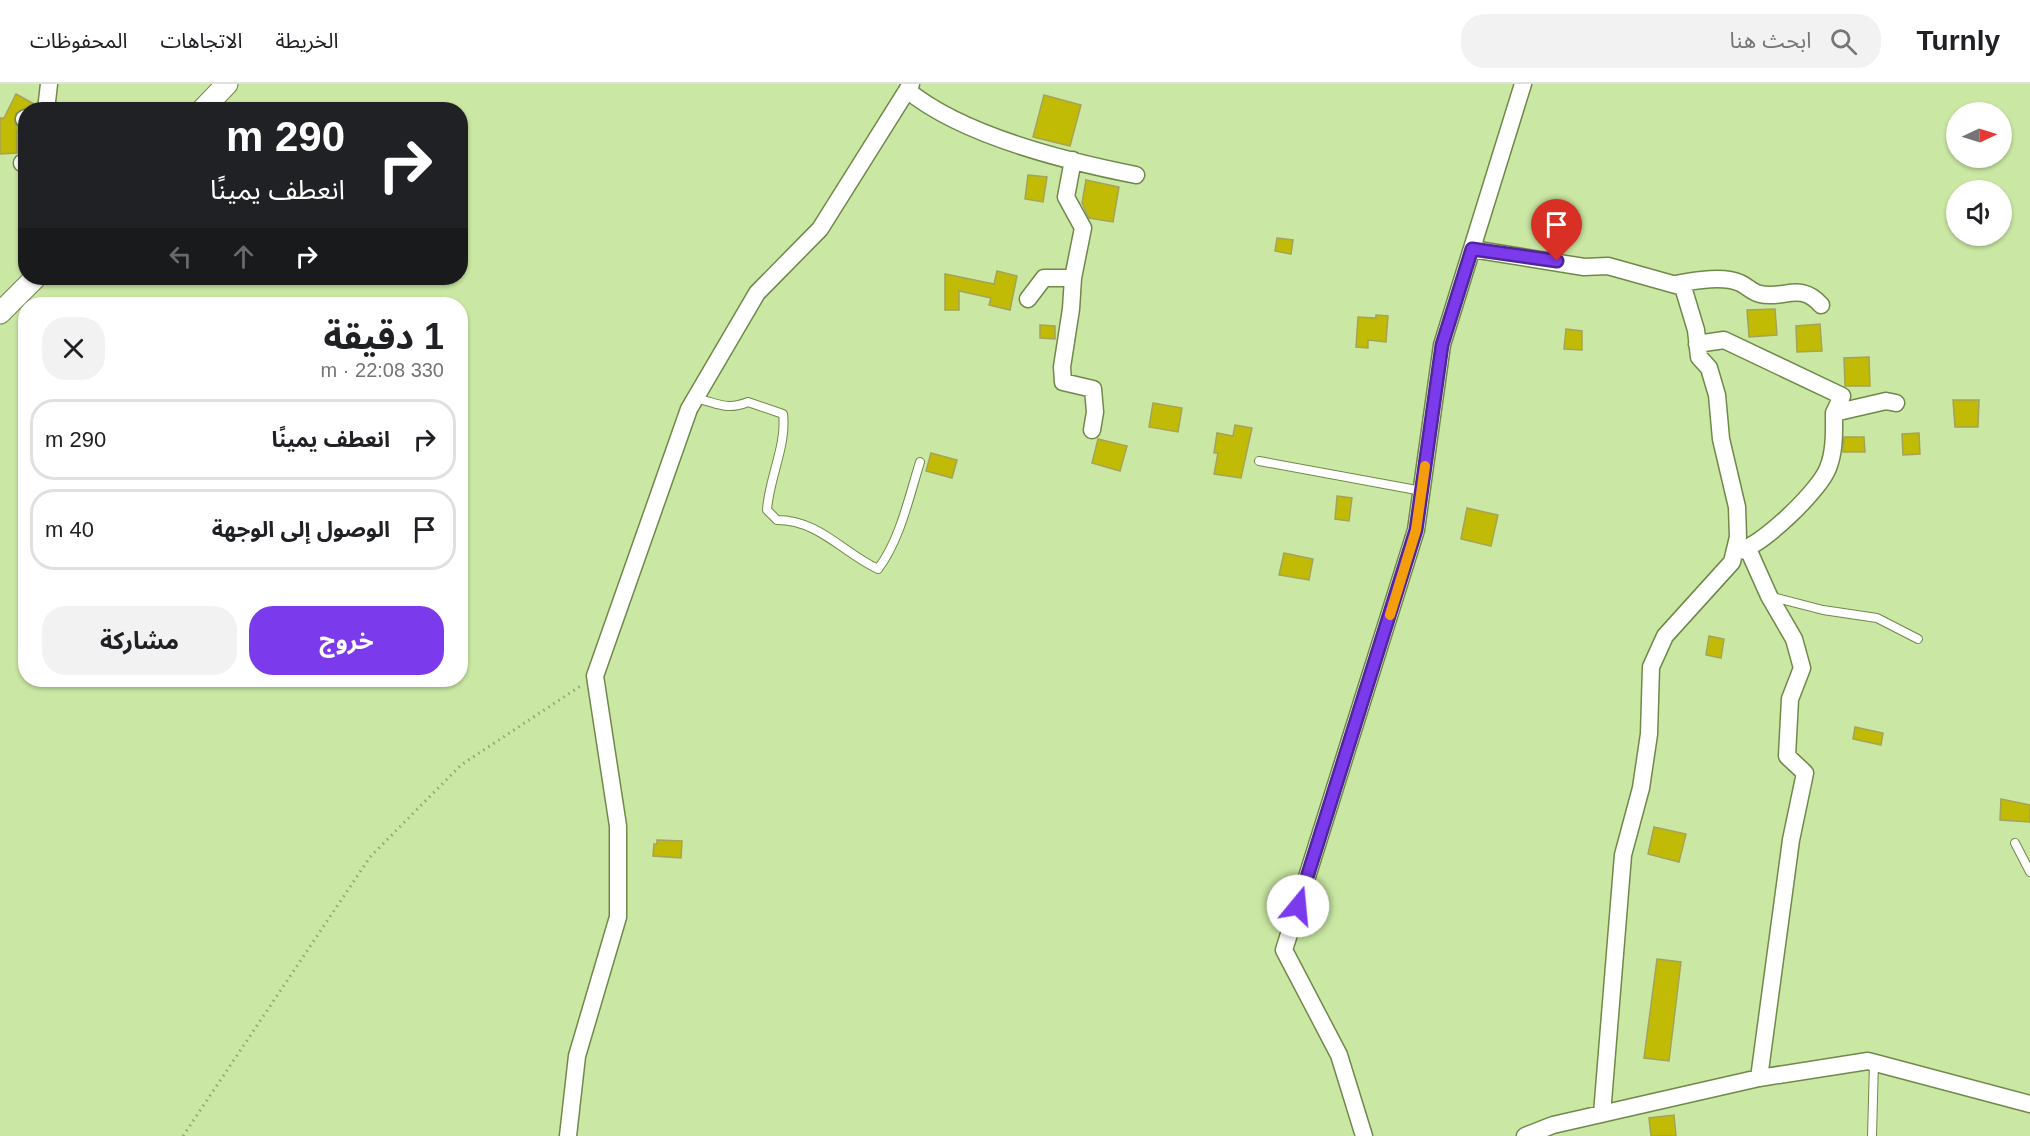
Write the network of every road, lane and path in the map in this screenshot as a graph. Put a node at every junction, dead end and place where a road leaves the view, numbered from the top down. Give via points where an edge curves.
1 (49, 84) edge
2 (227, 84) edge
3 (1522, 84) edge
4 (909, 87) edge
5 (47, 102) edge
6 (210, 102) edge
7 (1073, 160) junction
8 (1136, 175) dead end
9 (1472, 249) junction
10 (1073, 278) junction
11 (1676, 284) junction
12 (28, 285) edge
13 (1028, 299) dead end
14 (1821, 305) dead end
15 (0, 313) edge
16 (1698, 344) junction
17 (695, 398) junction
18 (1896, 403) dead end
19 (1834, 413) junction
20 (1092, 429) dead end
21 (1259, 461) dead end
22 (920, 462) dead end
23 (1422, 491) junction
24 (1741, 550) junction
25 (1769, 596) junction
26 (1918, 639) dead end
27 (595, 676) junction
28 (2015, 843) dead end
29 (2030, 872) edge
30 (1874, 1062) junction
31 (1758, 1078) junction
32 (2030, 1104) edge
33 (1602, 1114) junction
34 (183, 1136) edge
35 (568, 1136) edge
36 (1364, 1136) edge
37 (1525, 1136) edge
38 (1872, 1136) edge

1 - 5 street
2 - 6 street
3 - 9 street
4 - 7 street via 928,108 953,120
4 - 17 street via 820,229 757,293
7 - 8 street
7 - 10 street via 1066,197 1083,228
9 - 11 street via 1584,267 1608,266
9 - 23 street via 1442,345
10 - 13 street via 1044,278
10 - 20 street via 1062,367 1064,382 1093,389
11 - 14 street via 1706,279 1738,282 1761,295 1796,291 1814,296
11 - 16 street via 1683,287
12 - 15 street
16 - 19 street via 1724,340 1827,387 1842,396
16 - 24 street via 1699,357 1709,368 1717,395
17 - 22 lane via 735,408 748,402 783,414 785,427 767,510 777,520 790,520 825,533 859,561 878,569 898,531
17 - 27 street
18 - 19 street via 1886,401
19 - 24 street via 1833,449 1827,471 1766,538
21 - 23 lane
23 - 36 street via 1416,530 1284,951 1339,1055
24 - 25 street
24 - 33 street via 1665,636 1651,667 1649,734 1623,855
25 - 26 lane via 1822,610 1877,618
25 - 31 street via 1794,639 1802,668 1790,699 1786,732 1787,756 1805,773 1791,840
27 - 34 path via 461,765 370,857
27 - 35 street via 618,826 618,917 578,1056
28 - 29 lane
30 - 31 street
30 - 32 street
30 - 38 lane
31 - 33 street
33 - 37 street

